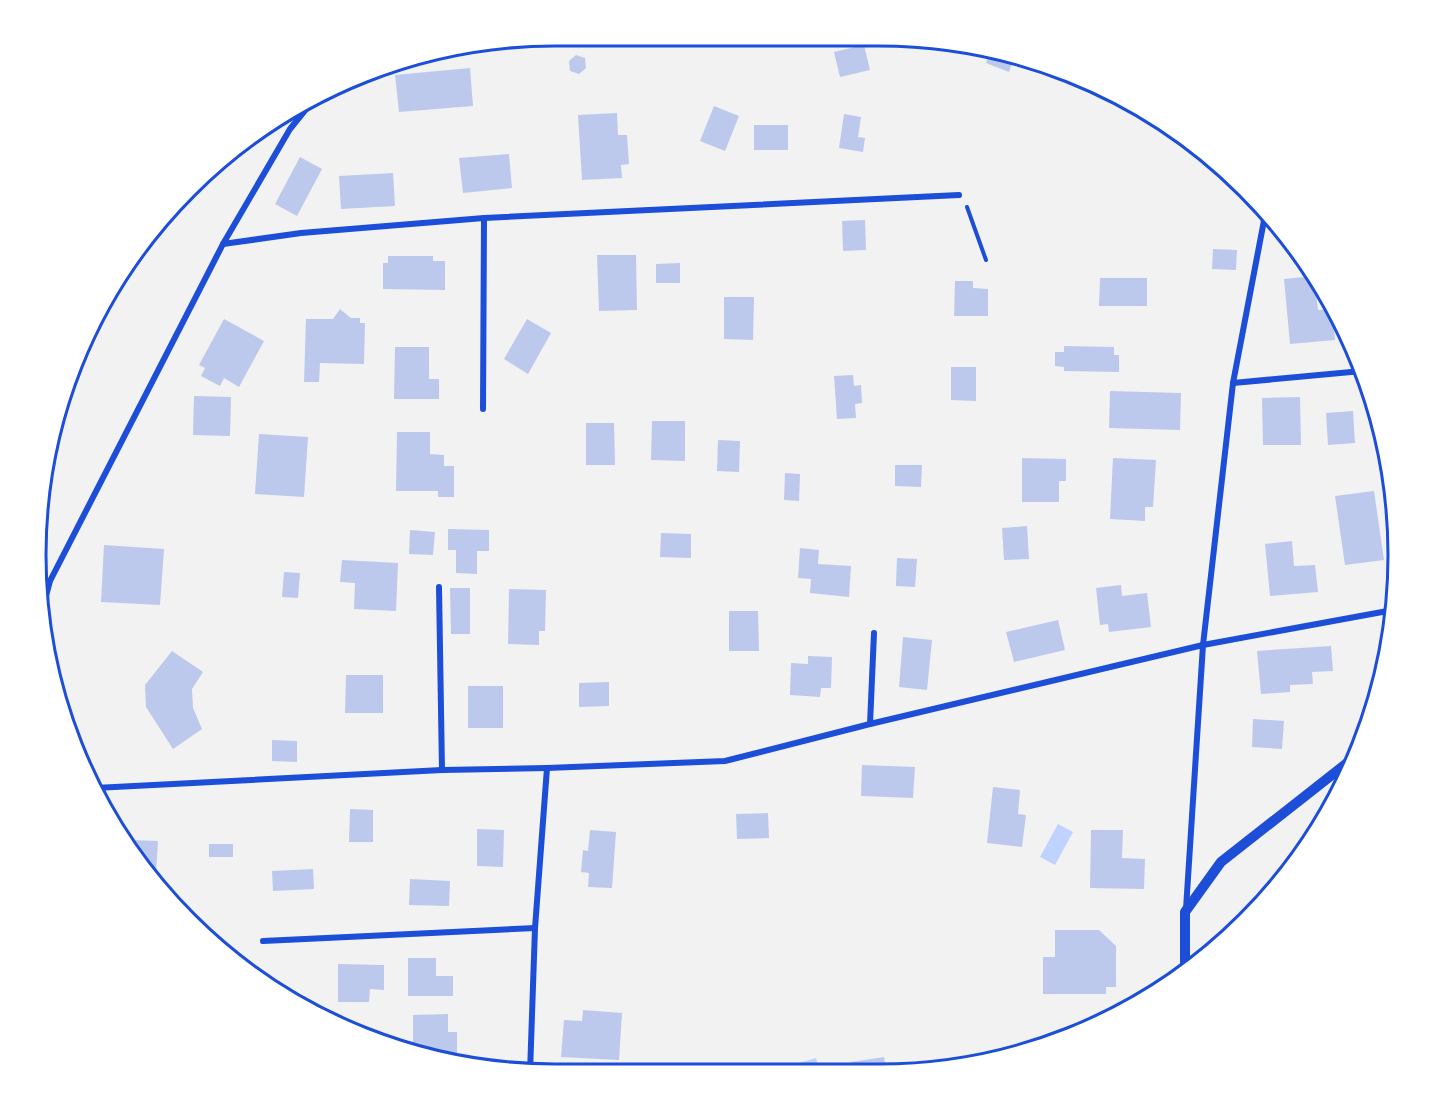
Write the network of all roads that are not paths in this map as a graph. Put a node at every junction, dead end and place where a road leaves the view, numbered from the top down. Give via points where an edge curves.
1 (302, 115) edge
2 (959, 195) road end
3 (484, 218) junction
4 (1264, 223) edge
5 (223, 244) junction
6 (1353, 372) edge
7 (1233, 383) junction
8 (483, 409) dead end
9 (439, 587) dead end
10 (48, 589) edge
11 (1384, 612) edge
12 (874, 633) dead end
13 (1203, 645) junction
14 (870, 724) junction
15 (547, 768) junction
16 (1341, 768) edge
17 (442, 770) junction
18 (103, 789) edge
19 (1185, 912) junction
20 (535, 928) junction
21 (263, 941) dead end
22 (1185, 961) edge
23 (530, 1063) edge

1 - 5 street
2 - 3 street
3 - 5 street via 301,233
3 - 8 street
4 - 7 street
5 - 10 street
6 - 7 street
7 - 13 street
9 - 17 street
11 - 13 street
12 - 14 street
13 - 14 street
13 - 19 street
14 - 15 street via 725,761
15 - 17 street
15 - 20 street
16 - 19 street via 1221,862
17 - 18 street
19 - 22 street
20 - 21 street
20 - 23 street

